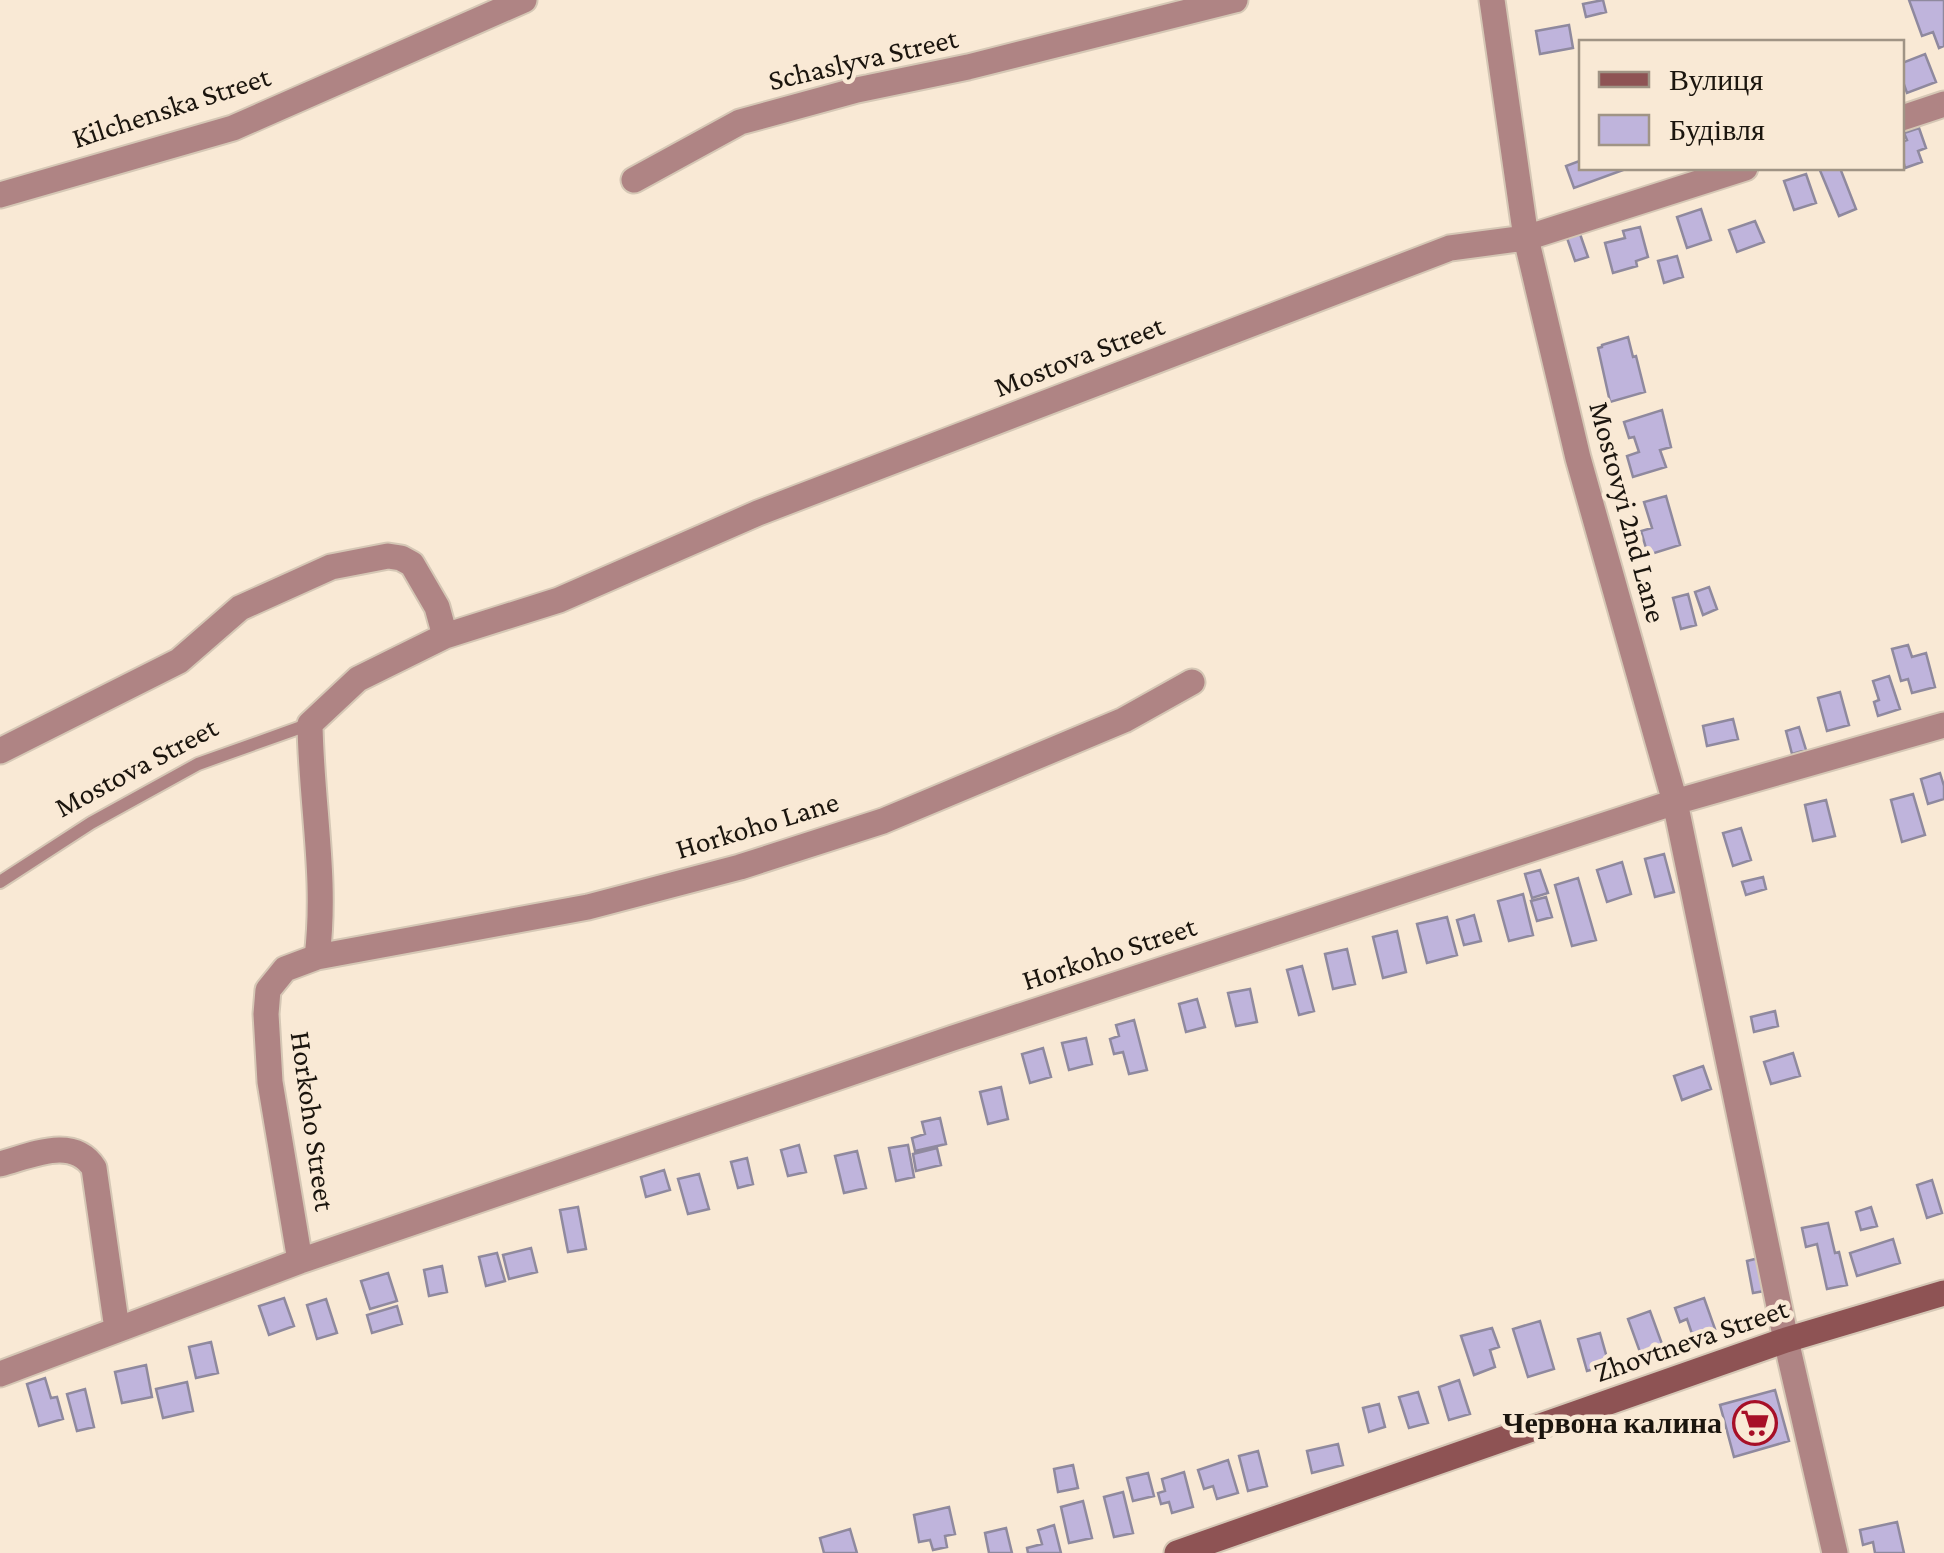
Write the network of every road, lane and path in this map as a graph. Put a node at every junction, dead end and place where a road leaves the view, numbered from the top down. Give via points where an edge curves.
1 (524, 0) edge
2 (1235, 0) edge
3 (1492, 0) edge
4 (1944, 104) edge
5 (1904, 117) edge
6 (1739, 170) edge
7 (634, 180) dead end
8 (0, 195) edge
9 (1526, 238) junction
10 (445, 636) junction
11 (1192, 682) dead end
12 (310, 724) junction
13 (1944, 725) edge
14 (0, 751) edge
15 (1675, 802) junction
16 (0, 882) edge
17 (316, 957) junction
18 (0, 1164) edge
19 (300, 1261) junction
20 (1944, 1293) edge
21 (117, 1329) junction
22 (1786, 1340) junction
23 (0, 1374) edge
24 (1177, 1553) edge
25 (1835, 1553) edge

1 - 8 street, Kilchenska Street via 233,128
2 - 7 street, Schaslyva Street via 740,122
3 - 9 street, Mostovyi 2nd Lane
4 - 5 street
6 - 9 street, Mostova Street
9 - 10 street, Mostova Street via 1450,248 758,513 559,600
9 - 15 street, Mostovyi 2nd Lane via 1578,458
10 - 12 street, Mostova Street via 358,679
10 - 14 street via 437,606 412,564 388,556 331,567 240,608 180,661
11 - 17 street, Horkoho Lane via 1124,720 883,821 740,867 588,906
12 - 16 lane, Mostova Street via 198,764
12 - 17 street via 321,878
13 - 15 street, Horkoho Street
15 - 19 street, Horkoho Street
15 - 22 street, Mostovyi 2nd Lane
17 - 19 street, Horkoho Street via 285,969 268,990 266,1014 270,1082
18 - 21 street via 62,1148 88,1158
19 - 21 street, Horkoho Street
20 - 22 street, Zhovtneva Street
21 - 23 street, Horkoho Street
22 - 24 street, Zhovtneva Street
22 - 25 street, Mostovyi 2nd Lane

